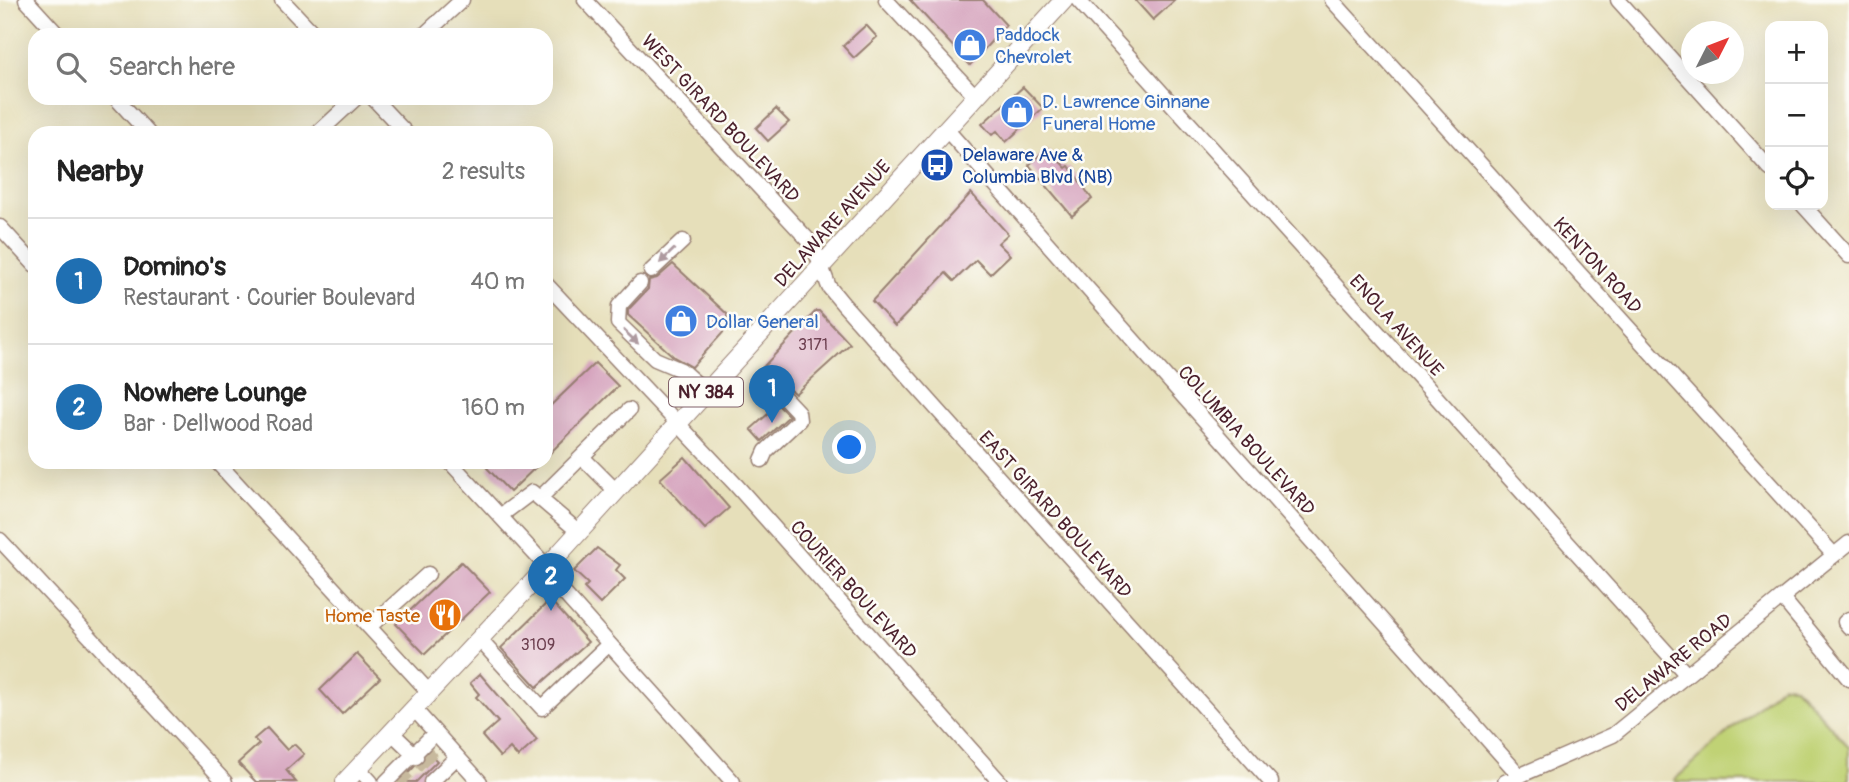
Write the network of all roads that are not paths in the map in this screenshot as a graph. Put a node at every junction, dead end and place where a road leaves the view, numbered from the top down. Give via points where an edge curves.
1 (26, 0) edge
2 (282, 0) edge
3 (462, 0) edge
4 (585, 0) edge
5 (886, 0) edge
6 (1064, 0) edge
7 (1078, 0) edge
8 (1332, 0) edge
9 (1618, 0) edge
10 (52, 28) edge
11 (308, 28) edge
12 (432, 28) edge
13 (976, 97) junction
14 (122, 105) edge
15 (348, 105) edge
16 (380, 105) edge
17 (142, 126) edge
18 (326, 126) edge
19 (399, 126) edge
20 (946, 129) junction
21 (1765, 163) edge
22 (1808, 210) edge
23 (0, 227) edge
24 (683, 241) dead end
25 (1849, 256) edge
26 (28, 257) edge
27 (821, 266) junction
28 (651, 271) dead end
29 (640, 283) dead end
30 (553, 291) edge
31 (768, 391) dead end
32 (706, 392) junction
33 (629, 410) dead end
34 (678, 423) junction
35 (582, 457) junction
36 (762, 460) dead end
37 (223, 469) edge
38 (456, 469) edge
39 (616, 491) junction
40 (541, 497) junction
41 (500, 516) junction
42 (579, 533) junction
43 (0, 540) edge
44 (1849, 543) edge
45 (1834, 555) junction
46 (547, 567) junction
47 (428, 574) dead end
48 (1782, 598) junction
49 (1849, 619) edge
50 (369, 627) junction
51 (1849, 627) edge
52 (479, 639) junction
53 (609, 644) junction
54 (1687, 676) junction
55 (1849, 679) edge
56 (429, 692) junction
57 (414, 709) junction
58 (391, 732) junction
59 (435, 733) junction
60 (418, 752) junction
61 (457, 757) junction
62 (358, 768) junction
63 (435, 772) edge
64 (1520, 776) junction
65 (225, 782) edge
66 (345, 782) edge
67 (371, 782) edge
68 (386, 782) edge
69 (480, 782) edge
70 (733, 782) edge
71 (1000, 782) edge
72 (1270, 782) edge
73 (1505, 782) edge

1 - 10 street
2 - 11 street
3 - 12 street
4 - 27 street, WEST GIRARD BOULEVARD via 813,245
5 - 13 street
6 - 13 main road, DELAWARE AVENUE / NY 384
7 - 54 street, ENOLA AVENUE
8 - 45 street, KENTON ROAD
9 - 21 street
13 - 20 main road, DELAWARE AVENUE / NY 384
14 - 17 street
15 - 18 street
16 - 19 street
20 - 27 main road, DELAWARE AVENUE / NY 384
20 - 64 street, COLUMBIA BOULEVARD
22 - 25 street
23 - 26 street
24 -> 28 street
27 - 32 main road, DELAWARE AVENUE / NY 384
27 - 72 street, EAST GIRARD BOULEVARD via 829,287 843,304
29 -> 32 street via 619,306 618,323 655,359 681,370
30 - 34 street, COURIER BOULEVARD
31 - 36 street via 780,393 798,412 799,420
32 - 34 main road, DELAWARE AVENUE / NY 384
33 - 35 street
34 - 39 main road, DELAWARE AVENUE / NY 384
34 - 71 street, COURIER BOULEVARD
35 - 39 street
35 - 40 street
37 - 50 street
38 - 41 street
39 - 42 main road, DELAWARE AVENUE / NY 384
40 - 41 street via 532,492
40 - 42 street
41 - 46 street
42 - 46 main road, DELAWARE AVENUE / NY 384
43 - 65 street
44 - 45 street, DELAWARE ROAD
45 - 48 street, DELAWARE ROAD
46 - 52 main road, DELAWARE AVENUE / NY 384
46 - 53 street via 561,590
47 - 50 street
48 - 54 street, DELAWARE ROAD
48 - 55 street
49 - 51 street via 1845,622
50 - 56 street
52 - 53 street via 542,708
52 - 56 main road, DELAWARE AVENUE / NY 384
53 - 70 street
54 - 64 street, DELAWARE ROAD via 1613,735
56 - 57 main road, DELAWARE AVENUE / NY 384
57 - 58 main road, DELAWARE AVENUE / NY 384
57 - 59 street
58 - 60 street
58 - 62 main road, DELAWARE AVENUE / NY 384
59 - 60 street
59 - 61 street
60 - 68 street
61 - 63 street
61 - 69 street
62 - 66 main road, DELAWARE AVENUE / NY 384
62 - 67 street
64 - 73 street, DELAWARE ROAD

